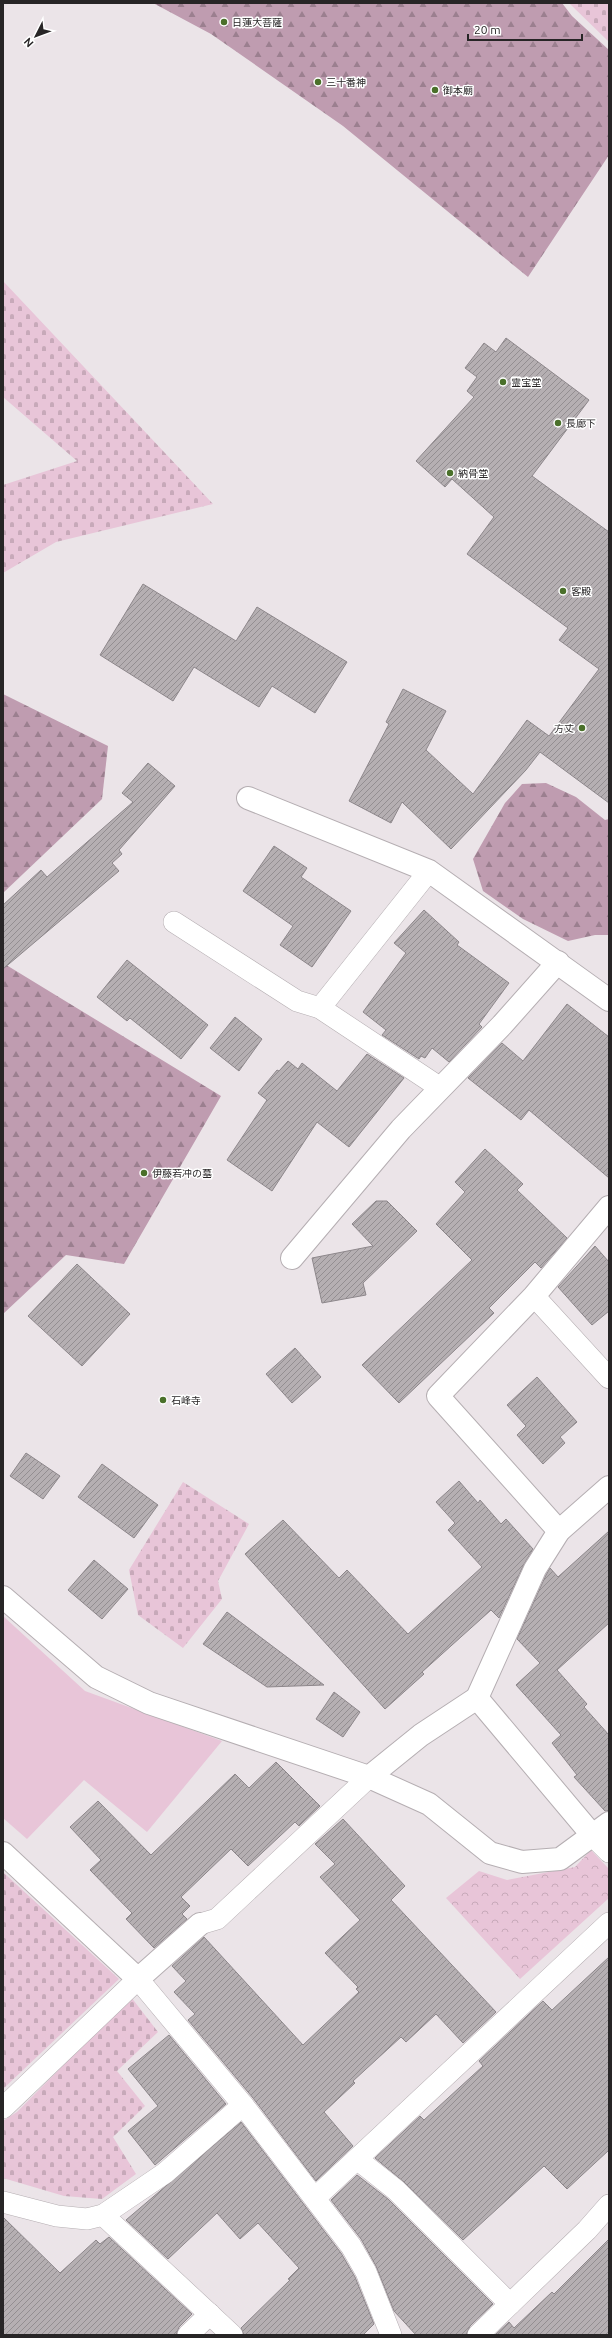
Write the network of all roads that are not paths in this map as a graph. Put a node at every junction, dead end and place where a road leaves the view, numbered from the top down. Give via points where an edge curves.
1 (248, 798) dead end
2 (429, 871) junction
3 (174, 922) dead end
4 (558, 962) junction
5 (609, 1000) edge
6 (320, 1008) junction
7 (439, 1087) junction
8 (609, 1207) edge
9 (292, 1258) dead end
10 (534, 1296) junction
11 (609, 1378) edge
12 (609, 1487) edge
13 (559, 1531) junction
14 (3, 1597) edge
15 (477, 1698) junction
16 (369, 1777) junction
17 (601, 1829) edge
18 (609, 1852) edge
19 (3, 1853) edge
20 (609, 1923) edge
21 (200, 1924) joint
22 (138, 1979) junction
23 (243, 2105) junction
24 (3, 2108) edge
25 (357, 2159) junction
26 (315, 2198) junction
27 (3, 2202) edge
28 (609, 2205) edge
29 (103, 2215) junction
30 (510, 2304) junction
31 (210, 2314) junction
32 (188, 2335) edge
33 (232, 2335) edge
34 (391, 2335) edge
35 (478, 2335) edge

1 - 2 street
2 - 4 street
2 - 6 lane
3 - 6 lane via 296,1001
4 - 5 street
4 - 7 street via 502,1025
6 - 7 lane
7 - 9 street
8 - 10 street
10 - 11 lane
10 - 13 street via 438,1396
12 - 13 street
13 - 15 street via 535,1569
14 - 16 street via 96,1677 149,1703
15 - 16 street via 421,1735
15 - 17 street
16 - 17 street via 429,1804 490,1853 522,1862 560,1859
16 - 21 lane via 217,1919
17 - 18 lane
19 - 22 street
20 - 25 lane
21 - 22 street
22 - 23 lane
22 - 24 lane
23 - 26 lane
23 - 29 lane via 165,2173
25 - 26 lane
25 - 30 lane via 396,2190
26 - 34 lane via 351,2246 366,2272
27 - 29 lane via 57,2216 87,2219
28 - 30 lane via 587,2230
29 - 31 lane
30 - 35 lane
31 - 32 lane
31 - 33 lane

